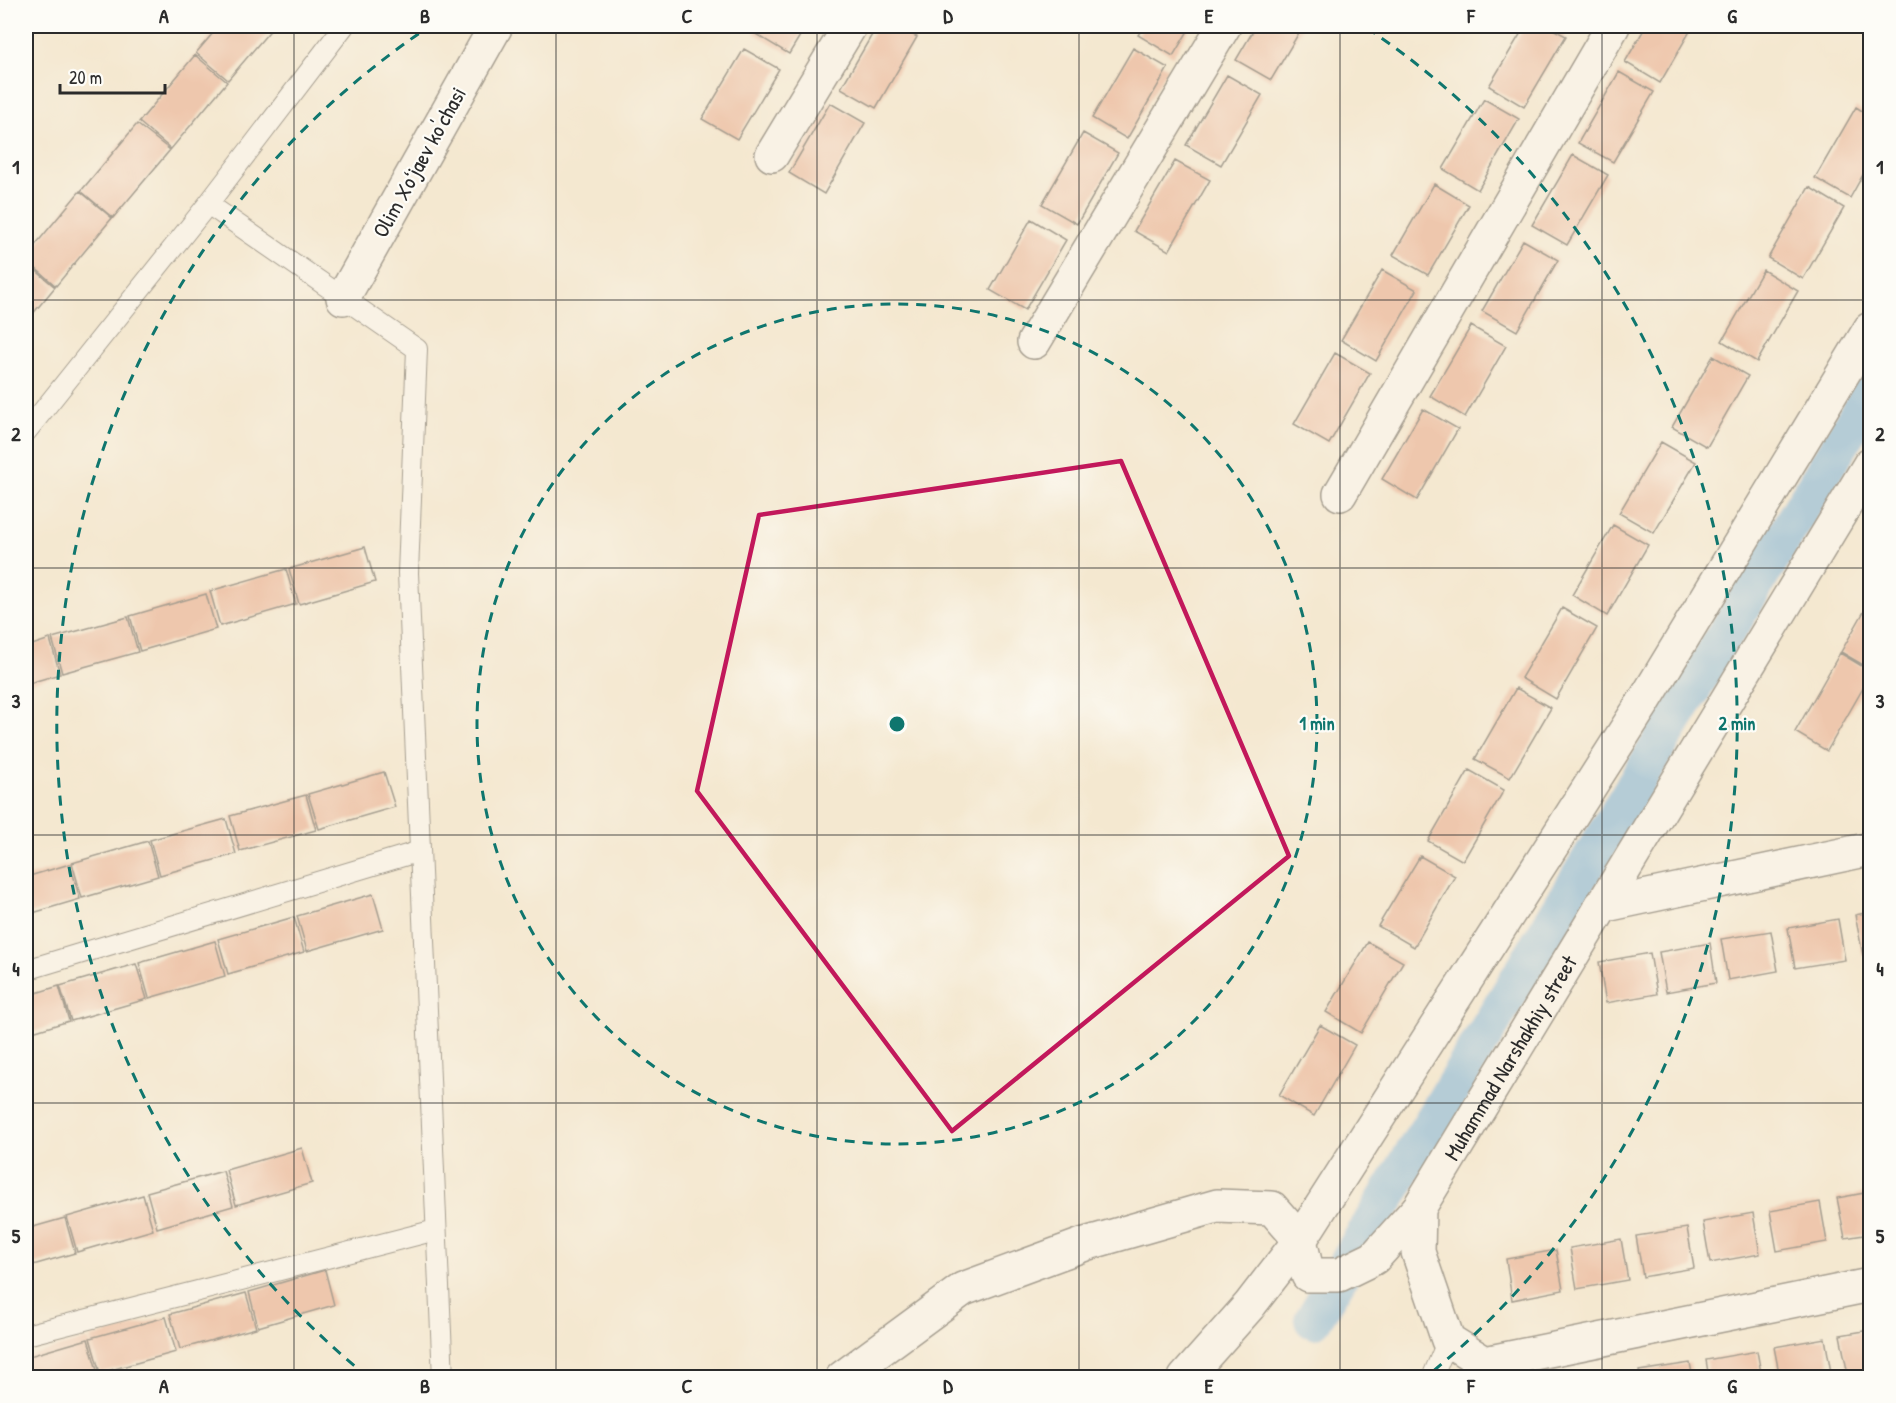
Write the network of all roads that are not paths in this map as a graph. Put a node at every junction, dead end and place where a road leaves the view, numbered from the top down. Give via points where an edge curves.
1 (344, 26) edge
2 (496, 26) edge
3 (850, 26) edge
4 (1224, 26) edge
5 (1613, 26) edge
6 (772, 155) dead end
7 (208, 204) junction
8 (343, 298) junction
9 (1870, 329) edge
10 (1034, 342) dead end
11 (26, 432) edge
12 (1870, 464) edge
13 (1340, 494) dead end
14 (1870, 849) edge
15 (420, 851) junction
16 (1601, 906) junction
17 (26, 970) edge
18 (1419, 1208) junction
19 (436, 1230) junction
20 (1300, 1240) junction
21 (1870, 1285) edge
22 (26, 1335) edge
23 (1448, 1340) junction
24 (442, 1377) edge
25 (842, 1377) edge
26 (1185, 1377) edge
27 (1432, 1377) edge

1 - 7 lane
2 - 8 street, Olim Xoʻjaev ko'chasi
3 - 6 street
4 - 10 street
5 - 13 street
7 - 8 lane
7 - 11 lane
8 - 15 lane via 417,349 408,573
9 - 20 street via 1638,710
12 - 16 street, Muhammad Narshakhiy street
14 - 16 street
15 - 17 lane
15 - 19 lane
16 - 18 street, Muhammad Narshakhiy street
18 - 20 street, Muhammad Narshakhiy street via 1374,1258 1339,1275 1308,1275
18 - 23 street via 1418,1252
19 - 22 lane
19 - 24 lane
20 - 25 street via 1272,1208 1217,1206 1085,1244 963,1289
20 - 26 street via 1249,1306
21 - 23 street via 1485,1363
23 - 27 lane

